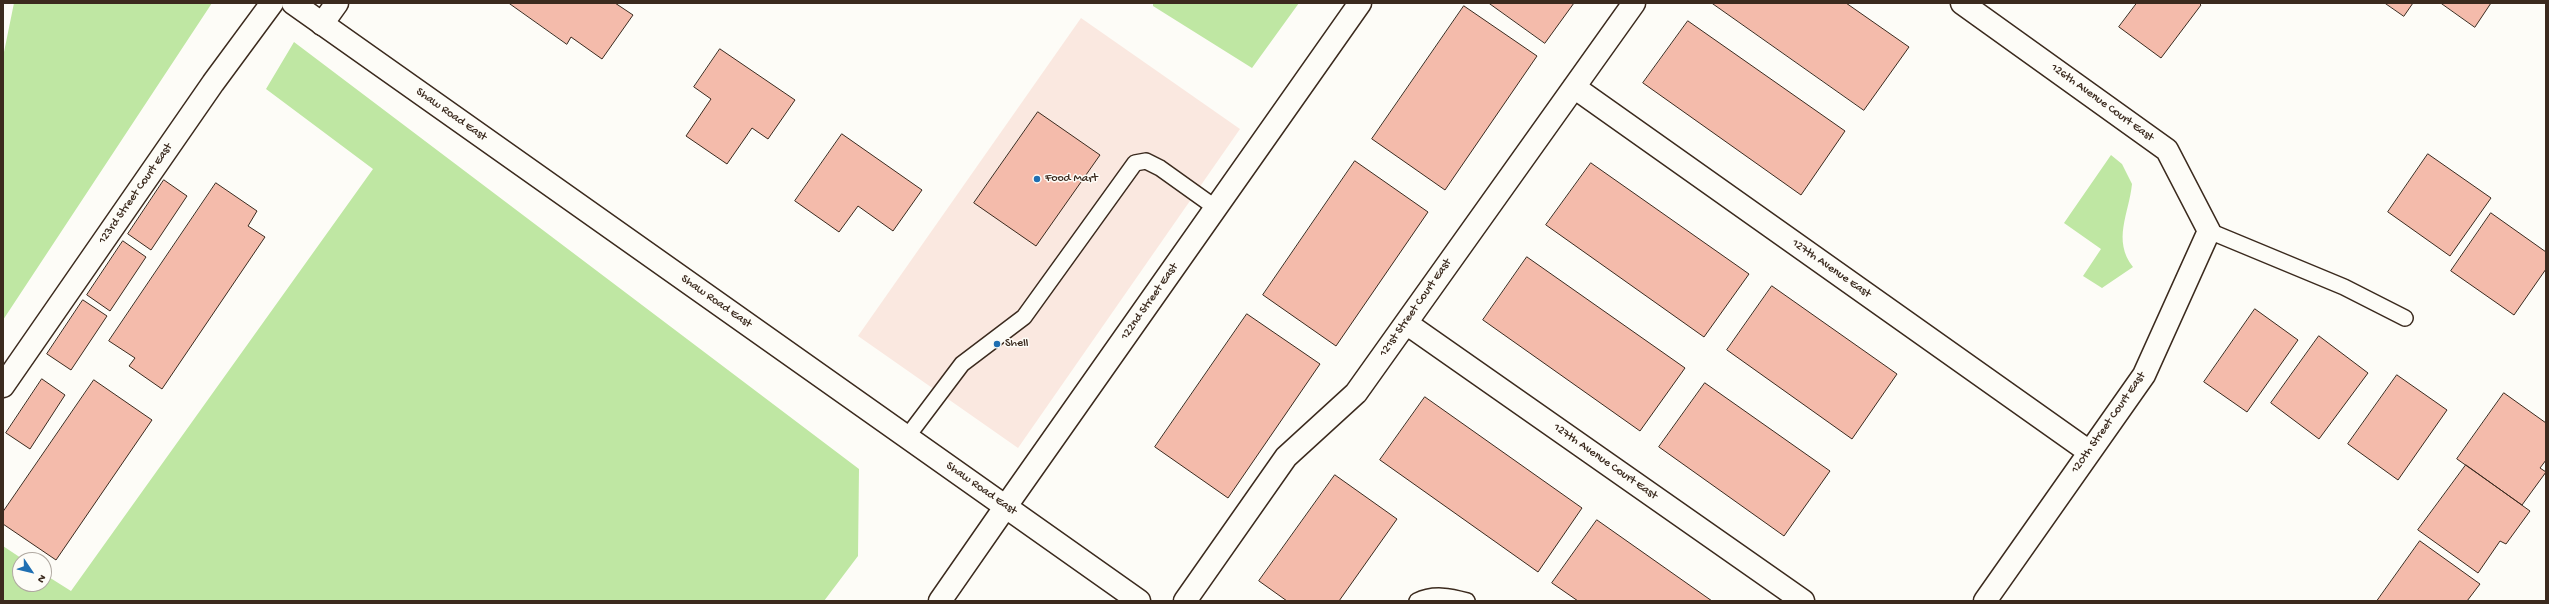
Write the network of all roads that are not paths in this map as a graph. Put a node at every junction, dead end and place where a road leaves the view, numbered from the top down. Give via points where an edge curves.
1 (272, 3) edge
2 (293, 3) edge
3 (337, 3) edge
4 (1360, 3) edge
5 (1634, 3) edge
6 (1962, 3) edge
7 (322, 24) junction
8 (1574, 86) junction
9 (1216, 208) junction
10 (2209, 231) junction
11 (2405, 318) dead end
12 (1406, 323) junction
13 (3, 386) edge
14 (907, 437) junction
15 (2088, 451) junction
16 (1006, 506) junction
17 (940, 601) edge
18 (1139, 601) edge
19 (1185, 601) edge
20 (1417, 601) edge
21 (1467, 601) edge
22 (1803, 601) edge
23 (1985, 601) edge

1 - 13 street, 123rd Street Court East via 213,83
2 - 7 street, Shaw Road East
3 - 7 street
4 - 9 street, 122nd Street East
5 - 8 street, 121st Street Court East
6 - 10 street, 126th Avenue Court East via 2167,150
7 - 14 street, Shaw Road East
8 - 12 street, 121st Street Court East
8 - 15 street, 127th Avenue East
9 - 14 lane via 1160,168 1146,161 1135,163 1024,316 962,364
9 - 16 street, 122nd Street East
10 - 11 lane via 2344,287
10 - 15 street, 120th Street Court East via 2144,375
12 - 19 street, 121st Street Court East via 1356,393 1286,457
12 - 22 street, 127th Avenue Court East
14 - 16 street, Shaw Road East
15 - 23 street, 120th Street Court East
16 - 17 street, 122nd Street East
16 - 18 street, Shaw Road East
20 - 21 lane via 1425,597 1450,596

